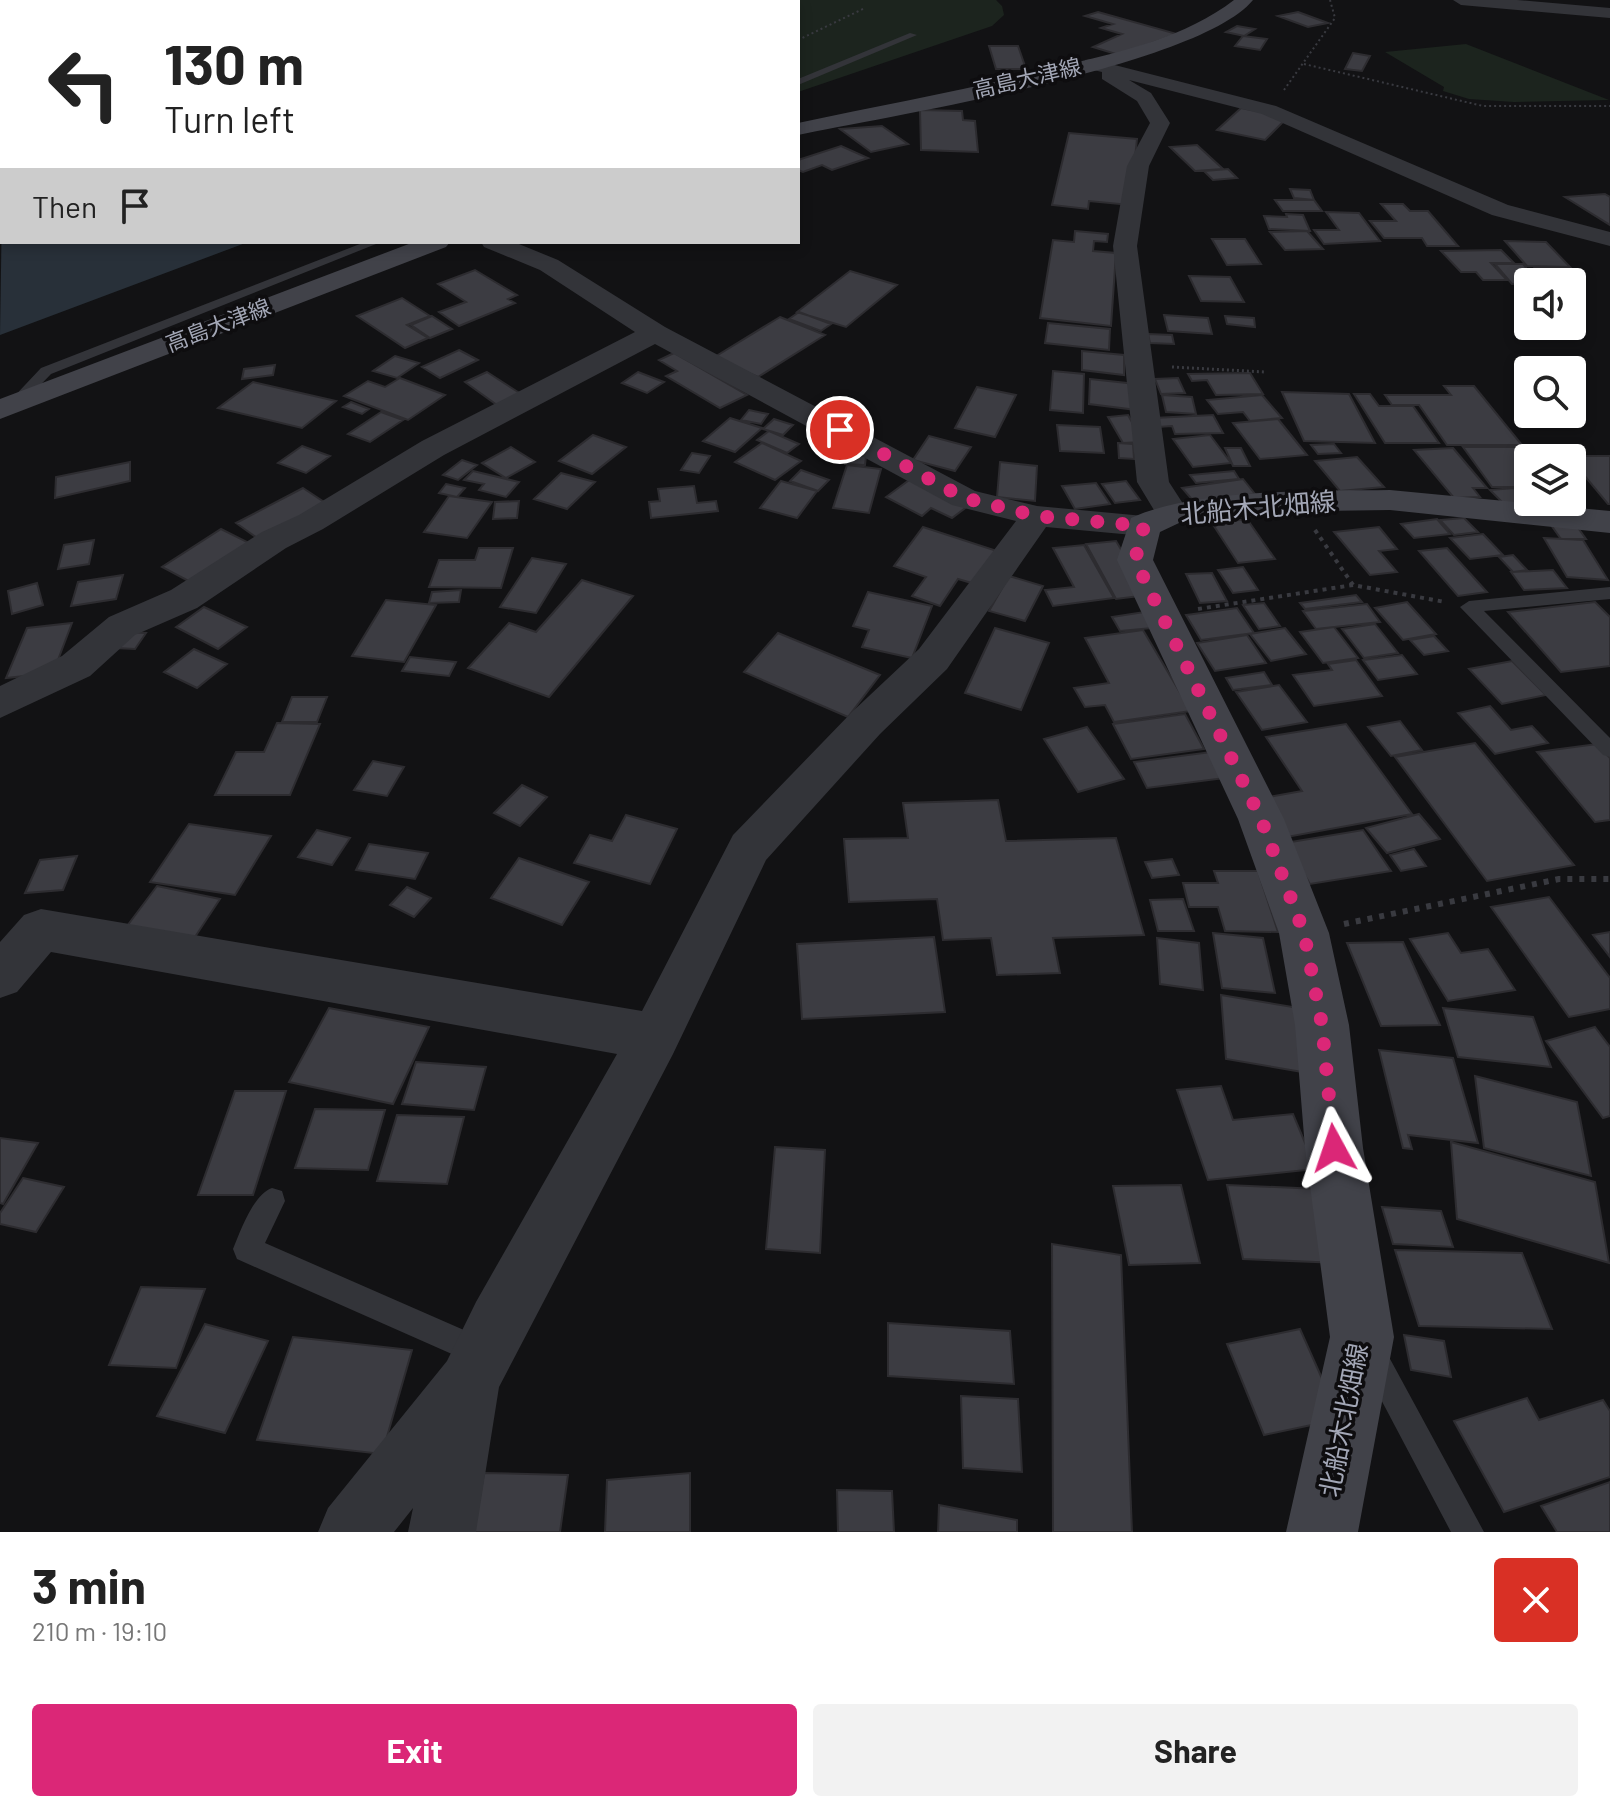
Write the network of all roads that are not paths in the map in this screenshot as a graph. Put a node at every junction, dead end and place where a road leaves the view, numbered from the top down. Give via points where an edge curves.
1 (1245, 0) edge
2 (1461, 0) edge
3 (1610, 13) edge
4 (913, 35) dead end
5 (1091, 64) junction
6 (800, 81) edge
7 (800, 129) edge
8 (1610, 239) edge
9 (370, 244) edge
10 (432, 244) edge
11 (498, 244) edge
12 (655, 333) junction
13 (8, 406) edge
14 (1037, 516) junction
15 (1158, 519) junction
16 (1610, 522) edge
17 (1610, 593) edge
18 (0, 703) edge
19 (1610, 750) edge
20 (0, 976) edge
21 (655, 1037) junction
22 (272, 1201) dead end
23 (1362, 1337) junction
24 (476, 1368) junction
25 (352, 1532) edge
26 (442, 1532) edge
27 (1322, 1532) edge
28 (1468, 1532) edge

1 - 5 main road, 高島大津線 via 1227,17 1186,38
2 - 3 street
4 - 6 lane
5 - 7 main road, 高島大津線
5 - 8 street via 1269,110 1500,210
5 - 15 street via 1144,97 1160,123 1138,166 1125,246
9 - 13 lane via 46,371
10 - 13 main road, 高島大津線
11 - 12 street via 549,265
12 - 14 street via 964,498
12 - 18 street via 433,448 184,599 122,626 76,666
14 - 15 street
14 - 21 street via 933,659 749,848
15 - 16 main road, 北船木北畑線 via 1296,503 1390,500
15 - 23 main road, 北船木北畑線 via 1135,560 1261,819 1304,933 1322,1025
17 - 19 lane via 1469,607
20 - 21 street via 41,930
21 - 24 street
22 - 24 lane via 247,1249
23 - 27 main road, 北船木北畑線
23 - 28 lane
24 - 25 street
24 - 26 street

